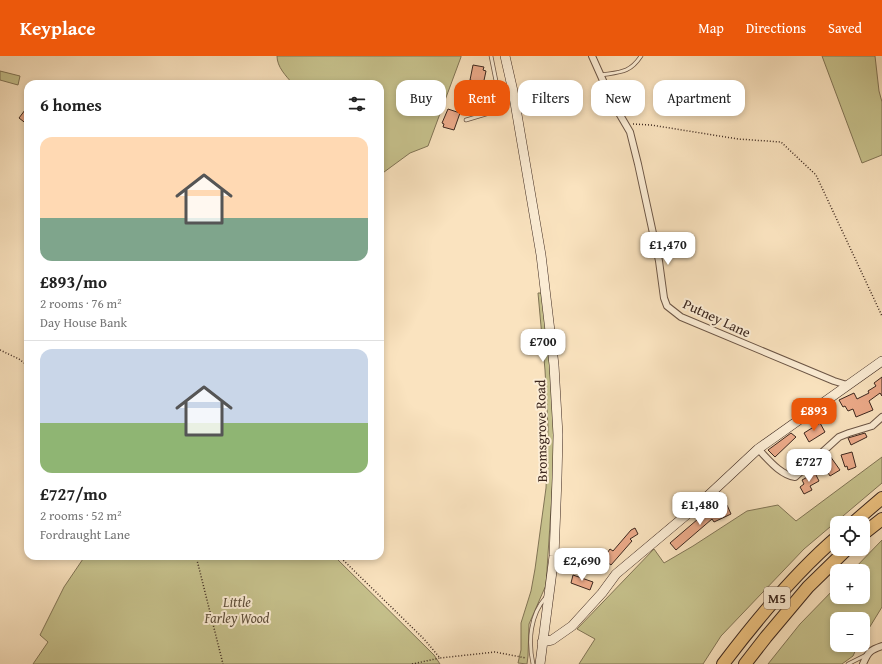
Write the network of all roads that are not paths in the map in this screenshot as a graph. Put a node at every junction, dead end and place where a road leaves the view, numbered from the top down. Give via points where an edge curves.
1 (491, 56) edge
2 (504, 56) edge
3 (592, 56) edge
4 (641, 56) edge
5 (601, 75) junction
6 (466, 120) dead end
7 (882, 361) edge
8 (847, 385) junction
9 (882, 417) edge
10 (758, 449) junction
11 (882, 498) edge
12 (861, 516) edge
13 (882, 519) edge
14 (870, 528) edge
15 (830, 544) edge
16 (841, 556) edge
17 (550, 596) junction
18 (542, 642) junction
19 (882, 646) edge
20 (867, 654) junction
21 (536, 662) edge
22 (533, 664) edge
23 (723, 664) edge
24 (745, 664) edge
25 (848, 664) edge
26 (863, 664) edge

1 - 6 lane via 497,86 496,111
2 - 17 main road, Bromsgrove Road via 513,90 541,255 554,365 558,478
3 - 5 street, Putney Lane
4 - 5 lane via 635,64 624,71
5 - 8 street, Putney Lane via 613,103 630,132 659,261 664,298 668,306 681,317
7 - 8 main road
8 - 10 main road
9 - 10 street via 872,426 839,437 795,477 781,471
10 - 18 main road via 697,506 616,574 572,626 552,640
11 - 12 highway
13 - 14 highway
15 - 23 highway, M5 via 796,577
16 - 24 highway, M5 via 808,587
17 - 18 main road, Bromsgrove Road
17 - 21 lane via 541,603 532,624
18 - 21 main road, Bromsgrove Road
19 - 20 street via 872,649
20 - 25 lane
20 - 26 street
21 - 22 lane

